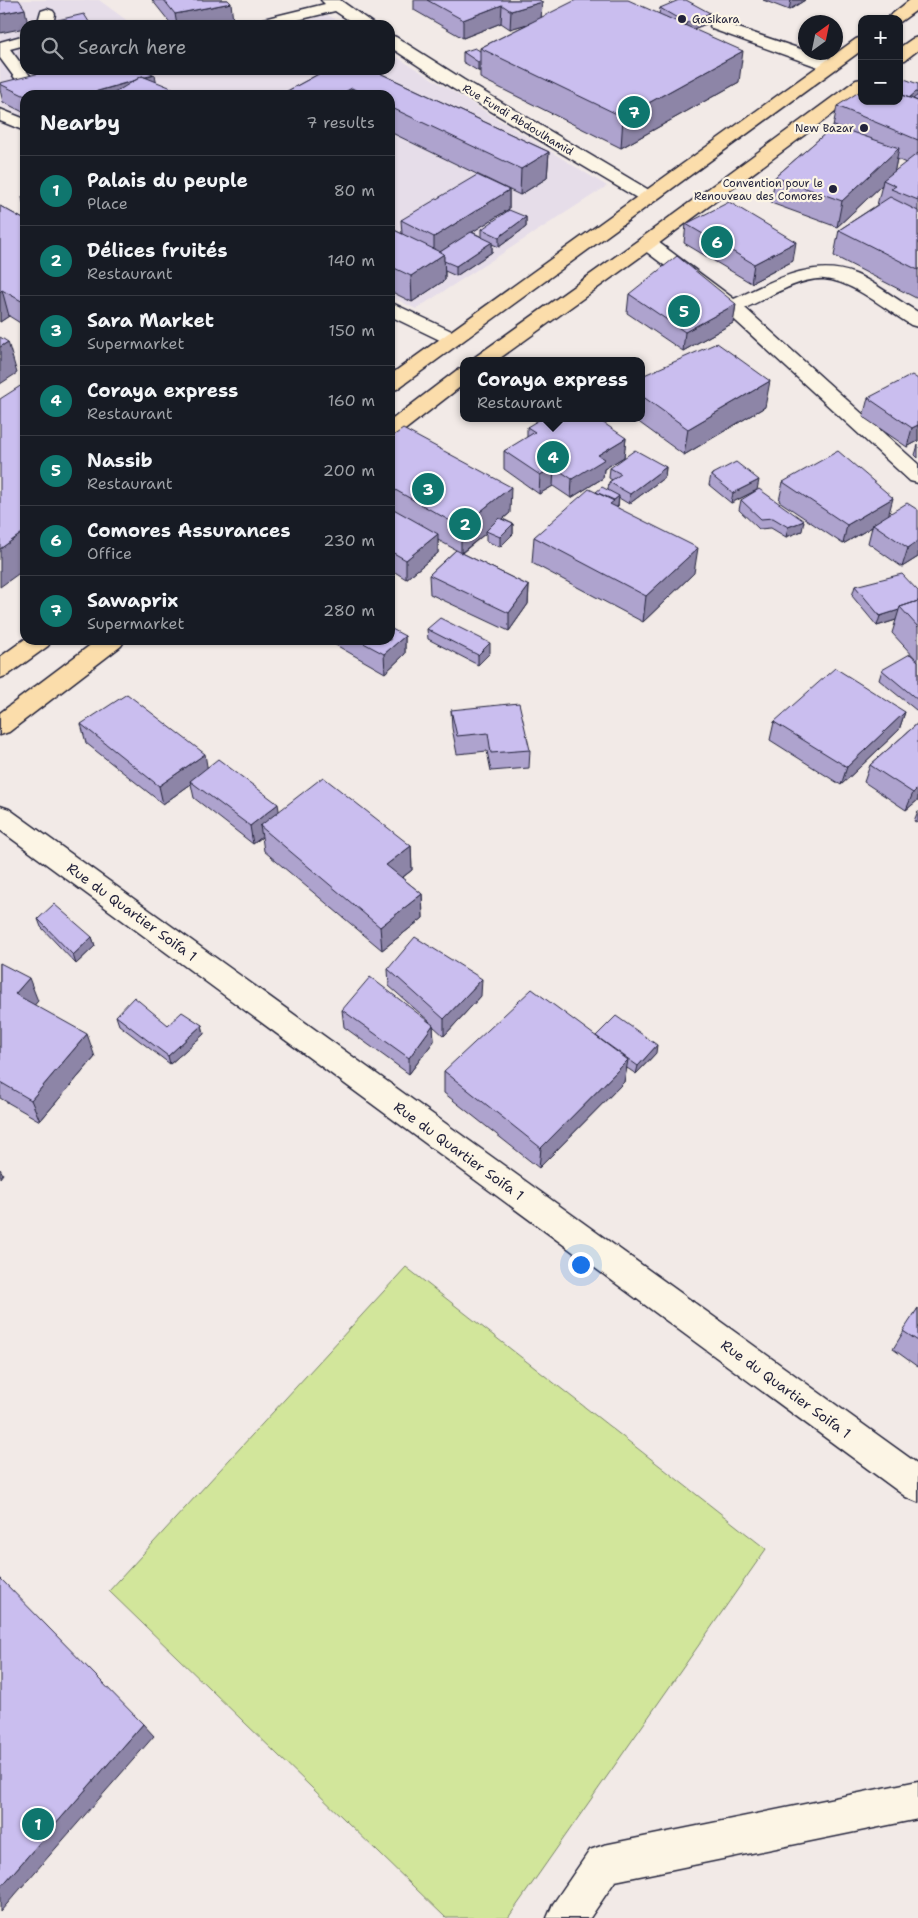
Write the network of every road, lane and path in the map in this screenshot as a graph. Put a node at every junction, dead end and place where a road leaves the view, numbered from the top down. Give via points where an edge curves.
1 (918, 2) edge
2 (333, 3) edge
3 (900, 15) edge
4 (274, 20) edge
5 (359, 20) edge
6 (718, 26) dead end
7 (20, 41) edge
8 (918, 42) edge
9 (395, 43) edge
10 (858, 45) edge
11 (903, 53) edge
12 (830, 65) junction
13 (20, 73) edge
14 (22, 75) edge
15 (44, 77) edge
16 (26, 81) junction
17 (9, 85) edge
18 (858, 87) edge
19 (0, 114) edge
20 (20, 124) edge
21 (648, 197) junction
22 (647, 243) junction
23 (732, 307) junction
24 (395, 310) edge
25 (918, 321) edge
26 (453, 339) junction
27 (488, 357) edge
28 (460, 377) edge
29 (395, 381) edge
30 (395, 426) edge
31 (918, 476) edge
32 (33, 645) edge
33 (107, 645) edge
34 (0, 669) edge
35 (0, 726) edge
36 (0, 816) edge
37 (918, 1485) edge
38 (918, 1800) edge
39 (567, 1918) edge

1 - 3 main road
2 - 4 street
2 - 5 street
6 - 12 street
7 - 13 street via 0,46
8 - 11 main road
9 - 21 street, Rue Fundi Abdoulhamid
10 - 12 main road
12 - 21 main road
14 - 16 street
15 - 16 street
16 - 17 street
18 - 22 main road
19 - 20 street
21 - 26 main road
22 - 23 street
22 - 27 main road
23 - 25 street via 793,279 822,273 849,278
23 - 31 street
24 - 26 street
26 - 29 main road
28 - 30 main road
32 - 34 main road
33 - 35 main road
36 - 37 street, Rue du Quartier Soifa 1
38 - 39 street via 604,1864

